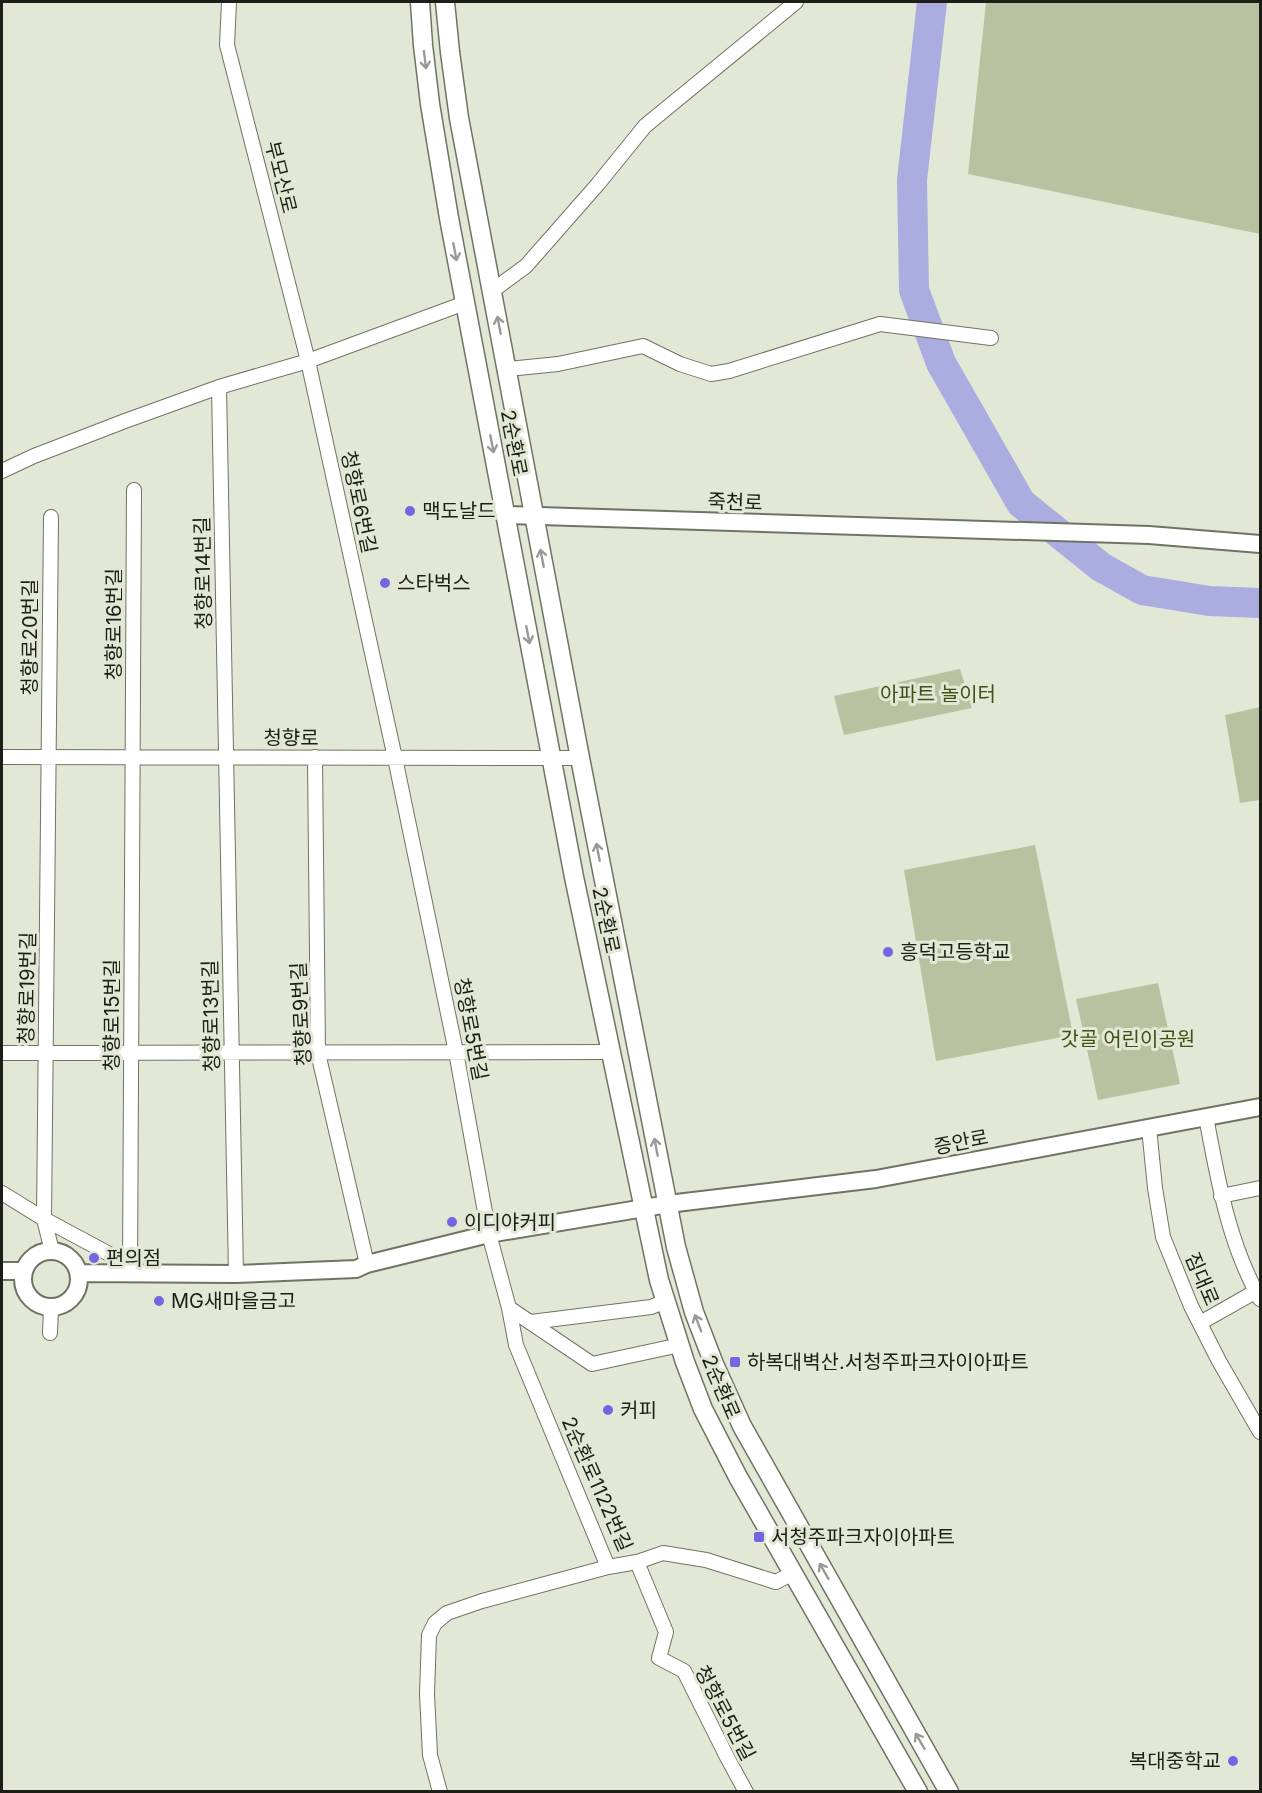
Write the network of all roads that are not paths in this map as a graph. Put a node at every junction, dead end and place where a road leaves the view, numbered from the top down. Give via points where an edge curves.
1 (229, 2) edge
2 (420, 2) edge
3 (445, 2) edge
4 (796, 2) edge
5 (492, 291) junction
6 (465, 303) junction
7 (991, 338) dead end
8 (308, 361) junction
9 (508, 369) junction
10 (219, 387) junction
11 (2, 471) edge
12 (134, 490) dead end
13 (505, 515) junction
14 (534, 516) junction
15 (51, 517) dead end
16 (1260, 544) edge
17 (2, 757) edge
18 (49, 757) junction
19 (133, 757) junction
20 (226, 757) junction
21 (315, 757) junction
22 (395, 758) junction
23 (551, 758) junction
24 (580, 758) junction
25 (456, 1052) junction
26 (611, 1052) junction
27 (2, 1053) edge
28 (46, 1053) junction
29 (131, 1053) junction
30 (232, 1053) junction
31 (318, 1053) junction
32 (1260, 1107) edge
33 (1206, 1117) junction
34 (1149, 1128) junction
35 (1260, 1188) edge
36 (2, 1193) edge
37 (1221, 1196) junction
38 (668, 1204) junction
39 (644, 1208) junction
40 (44, 1219) junction
41 (489, 1234) junction
42 (52, 1251) junction
43 (367, 1264) junction
44 (2, 1271) edge
45 (24, 1271) junction
46 (79, 1273) junction
47 (130, 1273) junction
48 (236, 1274) junction
49 (1259, 1293) edge
50 (666, 1301) junction
51 (51, 1308) junction
52 (509, 1308) junction
53 (531, 1322) junction
54 (1200, 1323) junction
55 (50, 1333) dead end
56 (680, 1345) junction
57 (1260, 1432) edge
58 (637, 1562) junction
59 (608, 1567) junction
60 (793, 1573) junction
61 (441, 1791) edge
62 (746, 1791) edge
63 (918, 1791) edge
64 (949, 1791) edge

1 - 8 street, 부모산로 via 227,45
2 -> 6 main road, 2순환로 via 430,104
3 - 5 main road, 2순환로 via 459,118
4 - 5 street via 645,126 525,266
9 -> 5 main road, 2순환로
6 - 8 street
6 -> 13 main road, 2순환로
7 - 9 street via 880,324 729,372 711,374 643,346 558,364
8 - 10 street
8 - 22 street, 청향로6번길
9 - 14 main road, 2순환로
10 - 11 street
10 - 20 street, 청향로14번길
12 - 19 street, 청향로16번길
13 - 14 street, 죽천로
13 -> 23 main road, 2순환로
14 - 16 street, 죽천로 via 1149,535
24 -> 14 main road, 2순환로
15 - 18 street, 청향로20번길
17 - 18 street, 청향로
18 - 19 street, 청향로
18 - 28 street, 청향로19번길
19 - 20 street, 청향로
19 - 29 street, 청향로15번길
20 - 21 street, 청향로
20 - 30 street, 청향로13번길
21 - 22 street, 청향로
21 - 31 street, 청향로9번길
22 - 23 street, 청향로
22 - 25 street, 청향로5번길
23 - 24 street, 청향로
23 - 26 main road, 2순환로
38 -> 24 main road, 2순환로
25 - 26 street
25 - 31 street
25 - 41 street, 청향로5번길
26 - 39 main road, 2순환로
27 - 28 street
28 - 29 street
28 - 40 street, 청향로19번길
29 - 30 street
29 - 47 street, 청향로15번길
30 - 31 street
30 - 48 street, 청향로13번길
31 - 43 street, 청향로9번길
32 - 33 street, 증안로
33 - 34 street, 증안로
33 - 37 street
34 - 38 street, 증안로 via 876,1179
34 - 54 street, 짐대로 via 1163,1237
35 - 37 street
36 - 40 street
37 - 49 street via 1229,1226
38 - 39 street, 증안로
64 -> 38 main road, 2순환로 via 742,1426 694,1312
39 - 41 street, 증안로
39 - 50 main road, 2순환로
40 - 42 street, 청향로19번길
40 - 47 street via 113,1256
41 - 43 street, 증안로
41 - 52 street, 청향로5번길
42 - 45 street via 39,1253
42 - 46 street via 66,1255
43 - 48 street, 증안로 via 356,1269
44 - 45 street
45 - 51 street via 27,1294 41,1306
46 - 47 street, 증안로
46 - 51 street via 75,1296
47 - 48 street, 증안로
49 - 54 street
50 - 53 street via 651,1307
50 - 56 main road, 2순환로
51 - 55 street
52 - 53 street
52 - 59 street, 2순환로1122번길 via 516,1345
53 - 56 street via 592,1364
54 - 57 street, 짐대로
56 - 60 main road, 2순환로 via 703,1409
58 - 59 street, 2순환로1122번길
58 - 60 street, 2순환로1122번길 via 663,1553 706,1560 776,1582
58 - 62 street, 청향로5번길 via 666,1632 659,1658 684,1671
59 - 61 street via 482,1601 447,1613 435,1623 429,1635 427,1694 430,1755
60 - 63 main road, 2순환로

